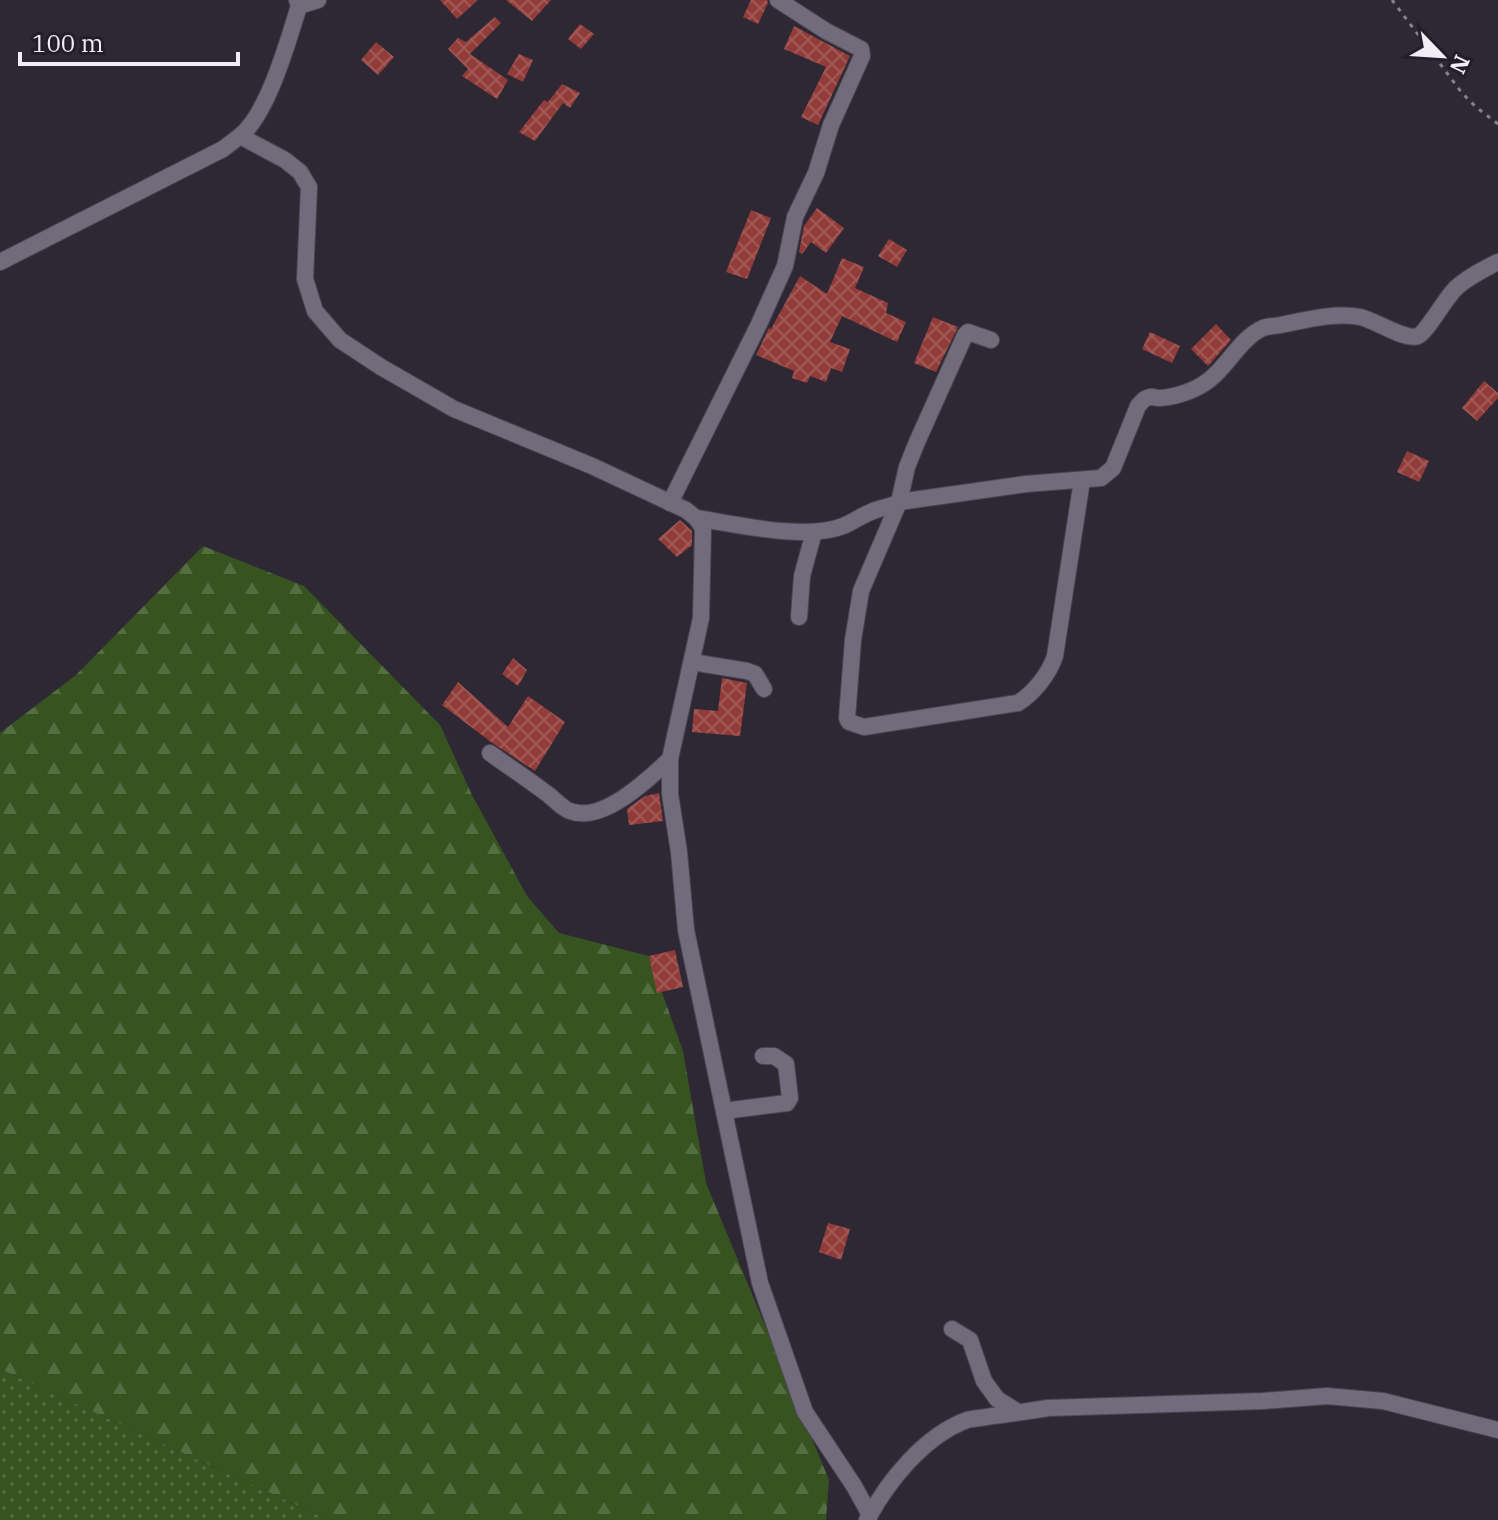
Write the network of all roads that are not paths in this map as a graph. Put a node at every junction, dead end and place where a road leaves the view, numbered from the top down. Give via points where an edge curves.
1 (318, 0) edge
2 (778, 0) edge
3 (298, 3) edge
4 (240, 136) junction
5 (0, 262) edge
6 (1498, 262) edge
7 (991, 340) dead end
8 (1082, 480) junction
9 (899, 502) junction
10 (670, 503) junction
11 (696, 518) junction
12 (814, 532) junction
13 (799, 617) dead end
14 (692, 662) junction
15 (764, 689) dead end
16 (490, 753) dead end
17 (670, 759) junction
18 (763, 1056) dead end
19 (724, 1111) junction
20 (952, 1329) dead end
21 (1018, 1412) junction
22 (1498, 1430) edge
23 (868, 1518) edge

1 - 3 street
2 - 10 street via 857,46 862,56 795,217 785,266
3 - 4 street via 272,87
4 - 5 street
4 - 10 street via 285,160 309,187 305,279 315,311 340,340 454,409
6 - 8 street via 1456,288 1417,336 1358,316 1263,328 1210,381 1196,389 1144,399 1113,468 1101,478
7 - 9 street via 965,335 907,467
8 - 9 street
8 - 9 street via 1055,656 1029,697 864,727 847,718 853,640 861,591
9 - 12 street via 842,527
10 - 11 street
11 - 12 street
11 - 14 street via 703,528 703,563 701,618
12 - 13 street via 802,576
14 - 15 street via 747,671
14 - 17 street
16 - 17 street via 568,811 581,814 620,801
17 - 19 street via 686,930
18 - 19 street via 786,1064 787,1103
19 - 23 street via 760,1283 805,1412 854,1486
20 - 21 street via 970,1340 984,1381 997,1399
21 - 22 street via 1327,1396 1383,1401
21 - 23 street via 967,1420 929,1441 897,1473

